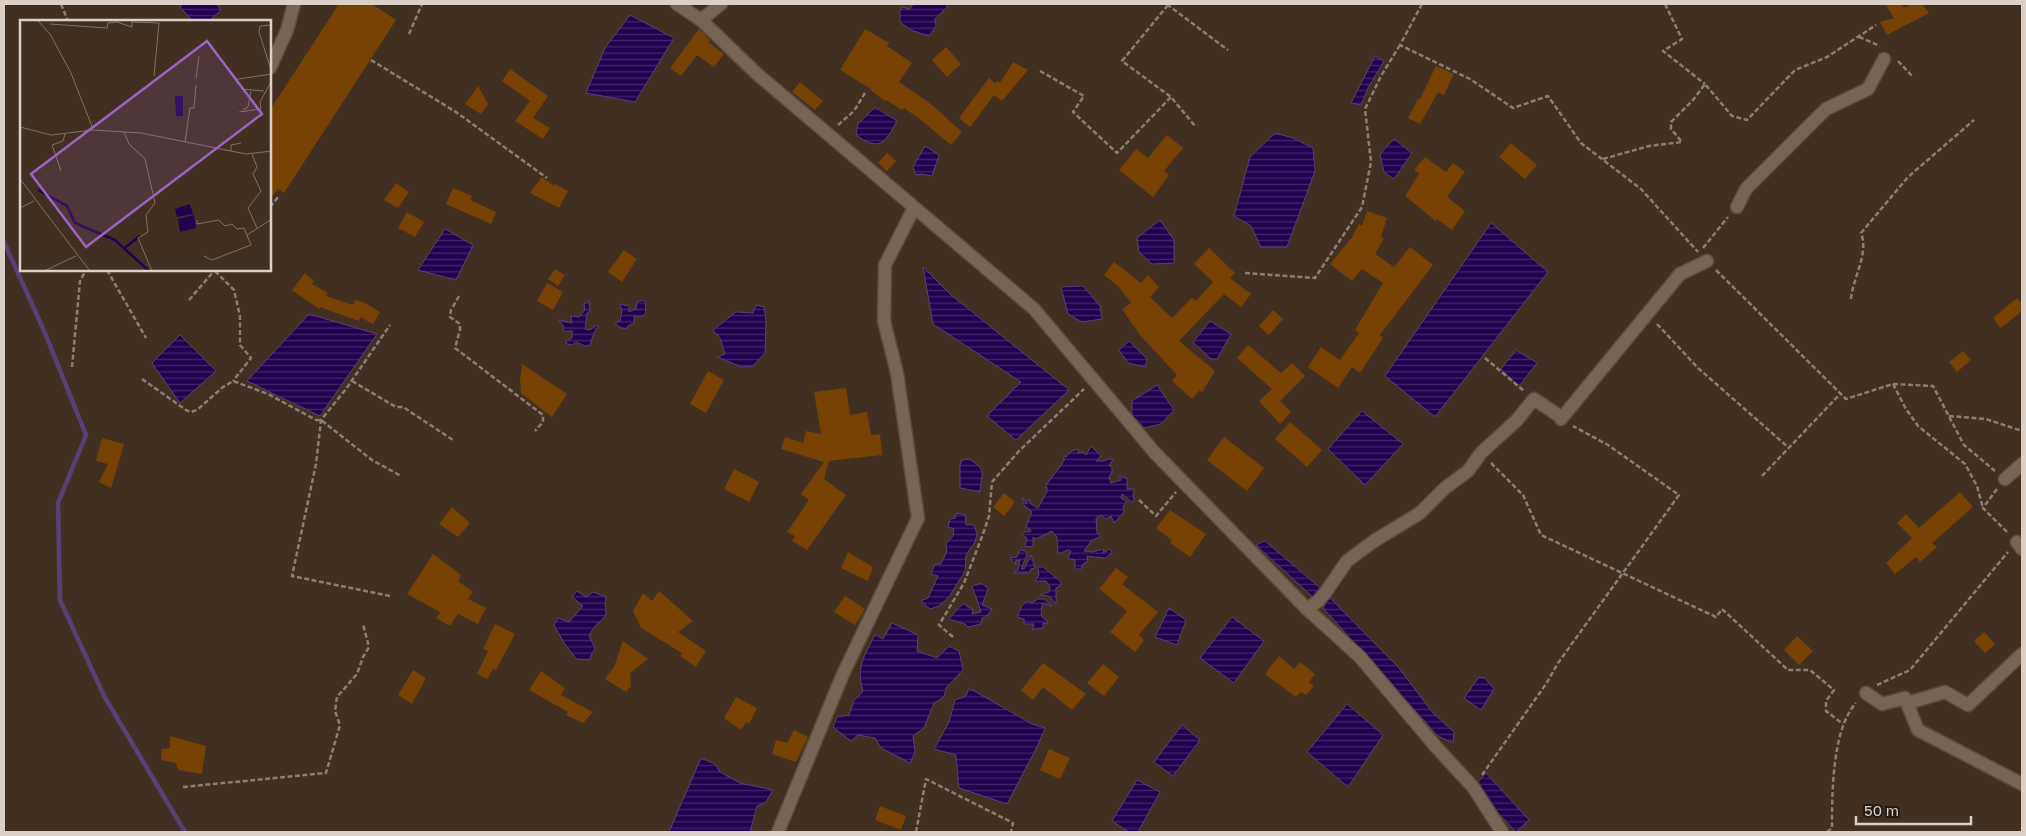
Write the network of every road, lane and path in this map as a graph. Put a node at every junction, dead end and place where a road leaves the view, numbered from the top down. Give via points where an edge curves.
1 (61, 4) edge
2 (294, 4) edge
3 (422, 4) edge
4 (677, 4) edge
5 (721, 4) edge
6 (1422, 4) edge
7 (1666, 4) edge
8 (1168, 5) edge
9 (68, 20) edge
10 (701, 20) junction
11 (1876, 25) dead end
12 (409, 34) dead end
13 (1400, 45) junction
14 (1228, 50) dead end
15 (1884, 59) dead end
16 (371, 60) dead end
17 (271, 66) edge
18 (1040, 71) dead end
19 (1705, 84) junction
20 (865, 93) dead end
21 (1171, 98) junction
22 (1974, 120) dead end
23 (1195, 126) dead end
24 (835, 127) dead end
25 (1602, 159) junction
26 (547, 178) dead end
27 (279, 196) dead end
28 (271, 206) edge
29 (1737, 207) joint
30 (914, 208) junction
31 (1703, 257) junction
32 (85, 271) edge
33 (108, 271) edge
34 (214, 271) edge
35 (216, 271) edge
36 (1246, 273) dead end
37 (459, 296) dead end
38 (1851, 299) dead end
39 (189, 300) dead end
40 (1648, 313) junction
41 (390, 325) dead end
42 (146, 338) dead end
43 (1485, 358) dead end
44 (72, 367) dead end
45 (142, 379) dead end
46 (233, 381) junction
47 (352, 381) junction
48 (1892, 384) junction
49 (1087, 387) dead end
50 (1841, 393) junction
51 (1534, 399) junction
52 (1949, 416) junction
53 (1561, 419) junction
54 (321, 420) junction
55 (535, 431) dead end
56 (2022, 431) edge
57 (454, 440) dead end
58 (1789, 448) junction
59 (1481, 453) junction
60 (2022, 464) edge
61 (401, 476) dead end
62 (1762, 476) dead end
63 (2005, 479) junction
64 (1179, 488) dead end
65 (1139, 500) dead end
66 (1982, 508) junction
67 (2020, 546) edge
68 (1622, 573) junction
69 (390, 596) dead end
70 (1307, 609) junction
71 (363, 624) dead end
72 (953, 637) dead end
73 (2022, 654) edge
74 (1866, 693) junction
75 (1908, 703) junction
76 (1843, 724) junction
77 (2022, 784) edge
78 (183, 787) dead end
79 (1474, 787) junction
80 (778, 832) edge
81 (916, 832) edge
82 (1011, 832) edge
83 (1502, 832) edge
84 (1827, 832) edge

1 - 9 path
2 - 17 street via 287,30
3 - 12 path
4 - 10 street
5 - 10 street
6 - 13 path
7 - 19 path via 1682,40 1663,50
8 - 14 path
8 - 21 path via 1122,61
10 - 30 street via 756,73
11 - 19 path via 1827,57 1795,70 1747,120 1732,116
13 - 25 path via 1470,79 1513,108 1548,96 1581,142
13 - 36 path via 1365,109 1371,162 1362,207 1315,278
15 - 29 street via 1868,89 1826,109 1746,189
16 - 26 path via 456,112
18 - 21 path via 1084,96 1073,112 1117,153
19 - 25 path via 1671,122 1671,129 1682,142 1649,146
20 - 24 path via 854,111
21 - 23 path
22 - 38 path via 1908,177 1862,233 1865,243
25 - 31 path via 1641,189
27 - 28 path
29 - 31 path
30 - 70 street via 1034,309 1155,453
30 - 80 street via 885,265 884,321 897,373 918,518 843,674
31 - 40 street via 1680,274
31 - 50 path
32 - 44 path via 80,281
33 - 42 path
34 - 39 path
35 - 46 path via 234,290 240,316 240,345 251,358
37 - 55 path via 450,317 460,324 455,348 543,415 543,422
40 - 53 street
40 - 58 path via 1698,368
41 - 47 path
43 - 51 path
45 - 46 path via 191,412
46 - 54 path
47 - 54 path
47 - 57 path via 396,407 403,407
48 - 50 path via 1846,399
48 - 52 path via 1933,386
48 - 66 path via 1918,426 1965,464 1977,486
49 - 72 path via 1019,451 992,482 990,516 964,583 939,625
50 - 58 path
51 - 53 street
51 - 59 street via 1517,420
52 - 56 path via 1986,419
52 - 63 path via 1964,445
53 - 68 path via 1608,445 1679,495
54 - 61 path via 372,460
54 - 69 path via 314,472 292,576
58 - 62 path
59 - 68 path via 1523,495 1541,535
59 - 70 street via 1468,471 1445,488 1420,514 1347,561 1318,601
60 - 63 street
63 - 66 path
64 - 65 path via 1156,516
66 - 67 path
67 - 74 path via 1910,670
68 - 76 path via 1716,617 1722,609 1788,670 1810,670 1834,690 1826,701 1826,711
68 - 79 path
70 - 79 street via 1360,657
71 - 78 path via 369,646 357,674 337,698 335,711 340,725 326,773
73 - 75 street via 1968,706 1945,692
74 - 75 street via 1882,704 1905,698
74 - 76 path
75 - 77 street via 1918,730
76 - 84 path via 1832,803 1832,828
79 - 83 street
81 - 82 path via 926,779 1013,823

